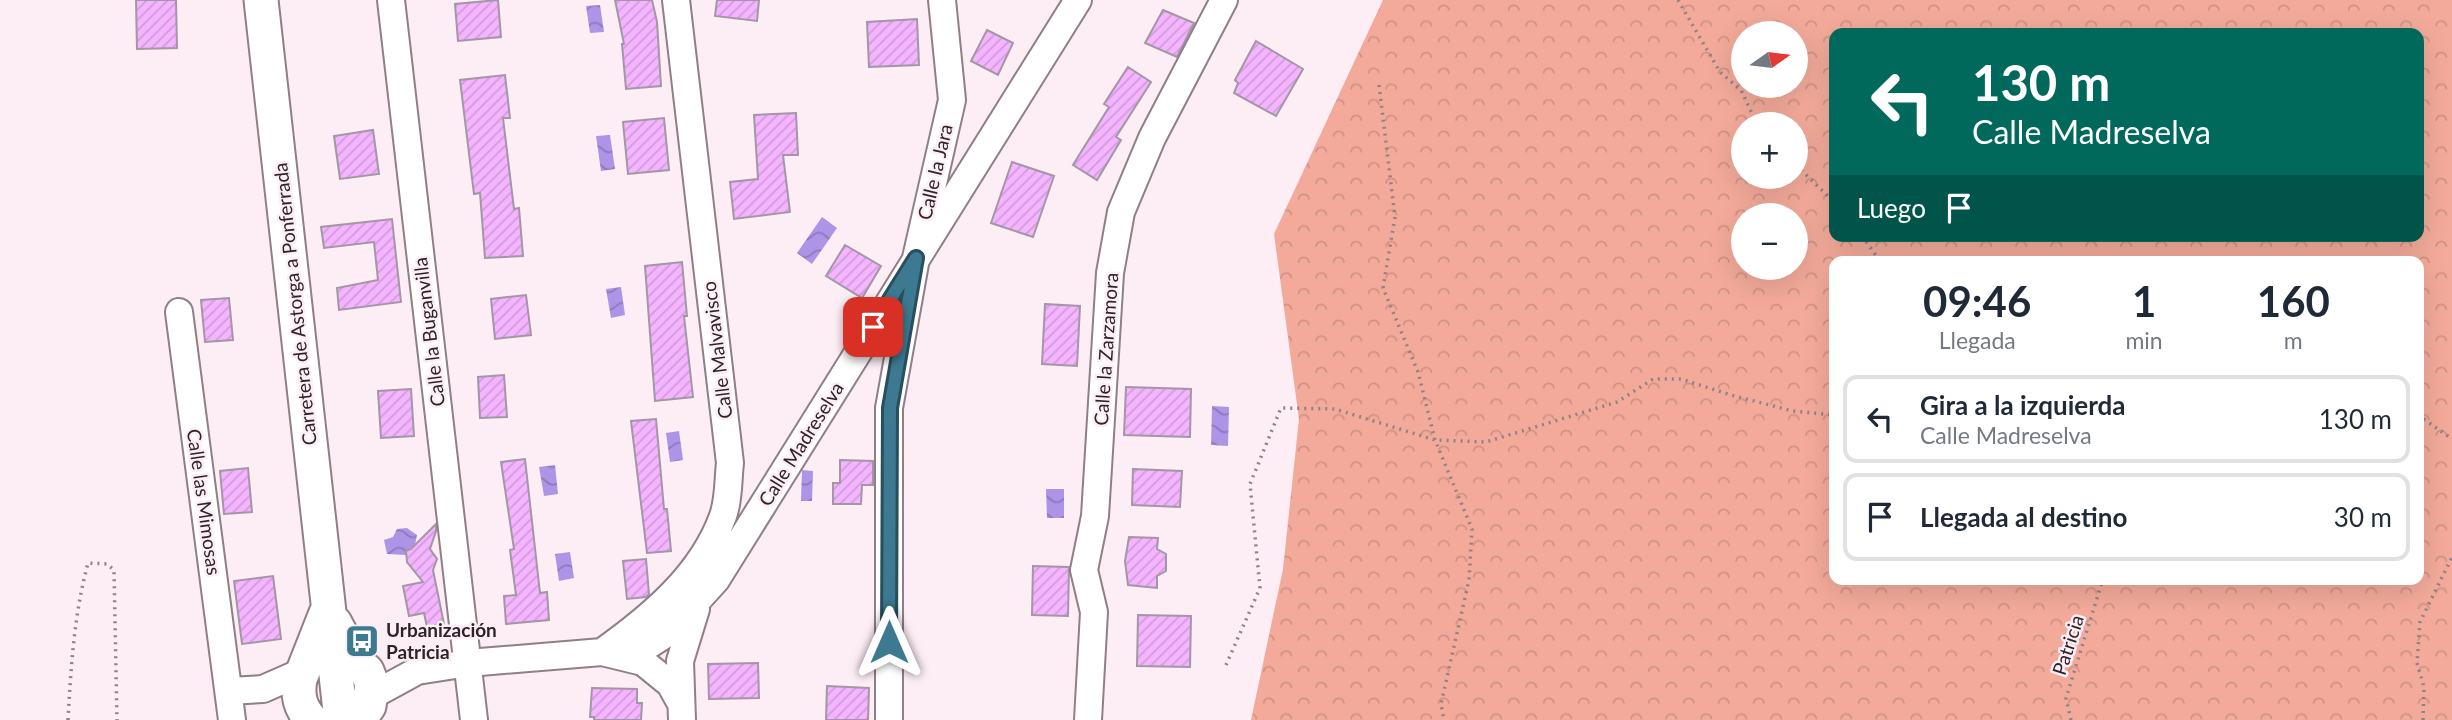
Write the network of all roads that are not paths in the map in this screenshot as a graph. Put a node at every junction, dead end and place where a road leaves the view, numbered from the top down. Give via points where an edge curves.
1 (261, 0) edge
2 (391, 0) edge
3 (676, 0) edge
4 (942, 0) edge
5 (1078, 0) edge
6 (1224, 0) edge
7 (916, 258) junction
8 (179, 312) dead end
9 (698, 601) junction
10 (328, 608) junction
11 (602, 652) junction
12 (344, 656) junction
13 (468, 663) junction
14 (304, 671) junction
15 (417, 671) junction
16 (263, 689) junction
17 (229, 691) junction
18 (681, 711) edge
19 (359, 714) edge
20 (308, 716) edge
21 (232, 720) edge
22 (474, 720) edge
23 (889, 720) edge
24 (1088, 720) edge

1 - 10 main road, Carretera de Astorga a Ponferrada
2 - 13 street, Calle la Buganvilla
3 - 11 street, Calle Malvavisco via 730,463 724,514 709,547 684,583 641,624
4 - 7 street, Calle la Jara via 952,100
5 - 7 street, Calle Madreselva
6 - 24 street, Calle la Zarzamora via 1152,138 1121,212 1110,273 1095,516 1084,570 1094,612
7 - 9 street, Calle Madreselva via 716,580
7 - 23 street, Calle la Jara via 890,408
8 - 17 street, Calle las Mimosas
9 - 11 street, Calle Madreselva via 669,632 643,648
9 - 18 street, Calle Madreselva via 680,661
10 - 12 main road, Carretera de Astorga a Ponferrada
10 - 14 main road, Carretera de Astorga a Ponferrada
11 - 13 street, Calle Madreselva
11 - 18 street via 643,662 670,684
12 - 14 main road via 316,659
12 - 15 street
12 - 19 main road, Carretera de Astorga a Ponferrada
13 - 15 street, Calle Madreselva
13 - 22 street, Calle la Buganvilla
14 - 16 street
14 - 20 main road, Carretera de Astorga a Ponferrada via 298,690
15 - 19 street
16 - 17 street
16 - 20 street
17 - 21 street, Calle las Mimosas

